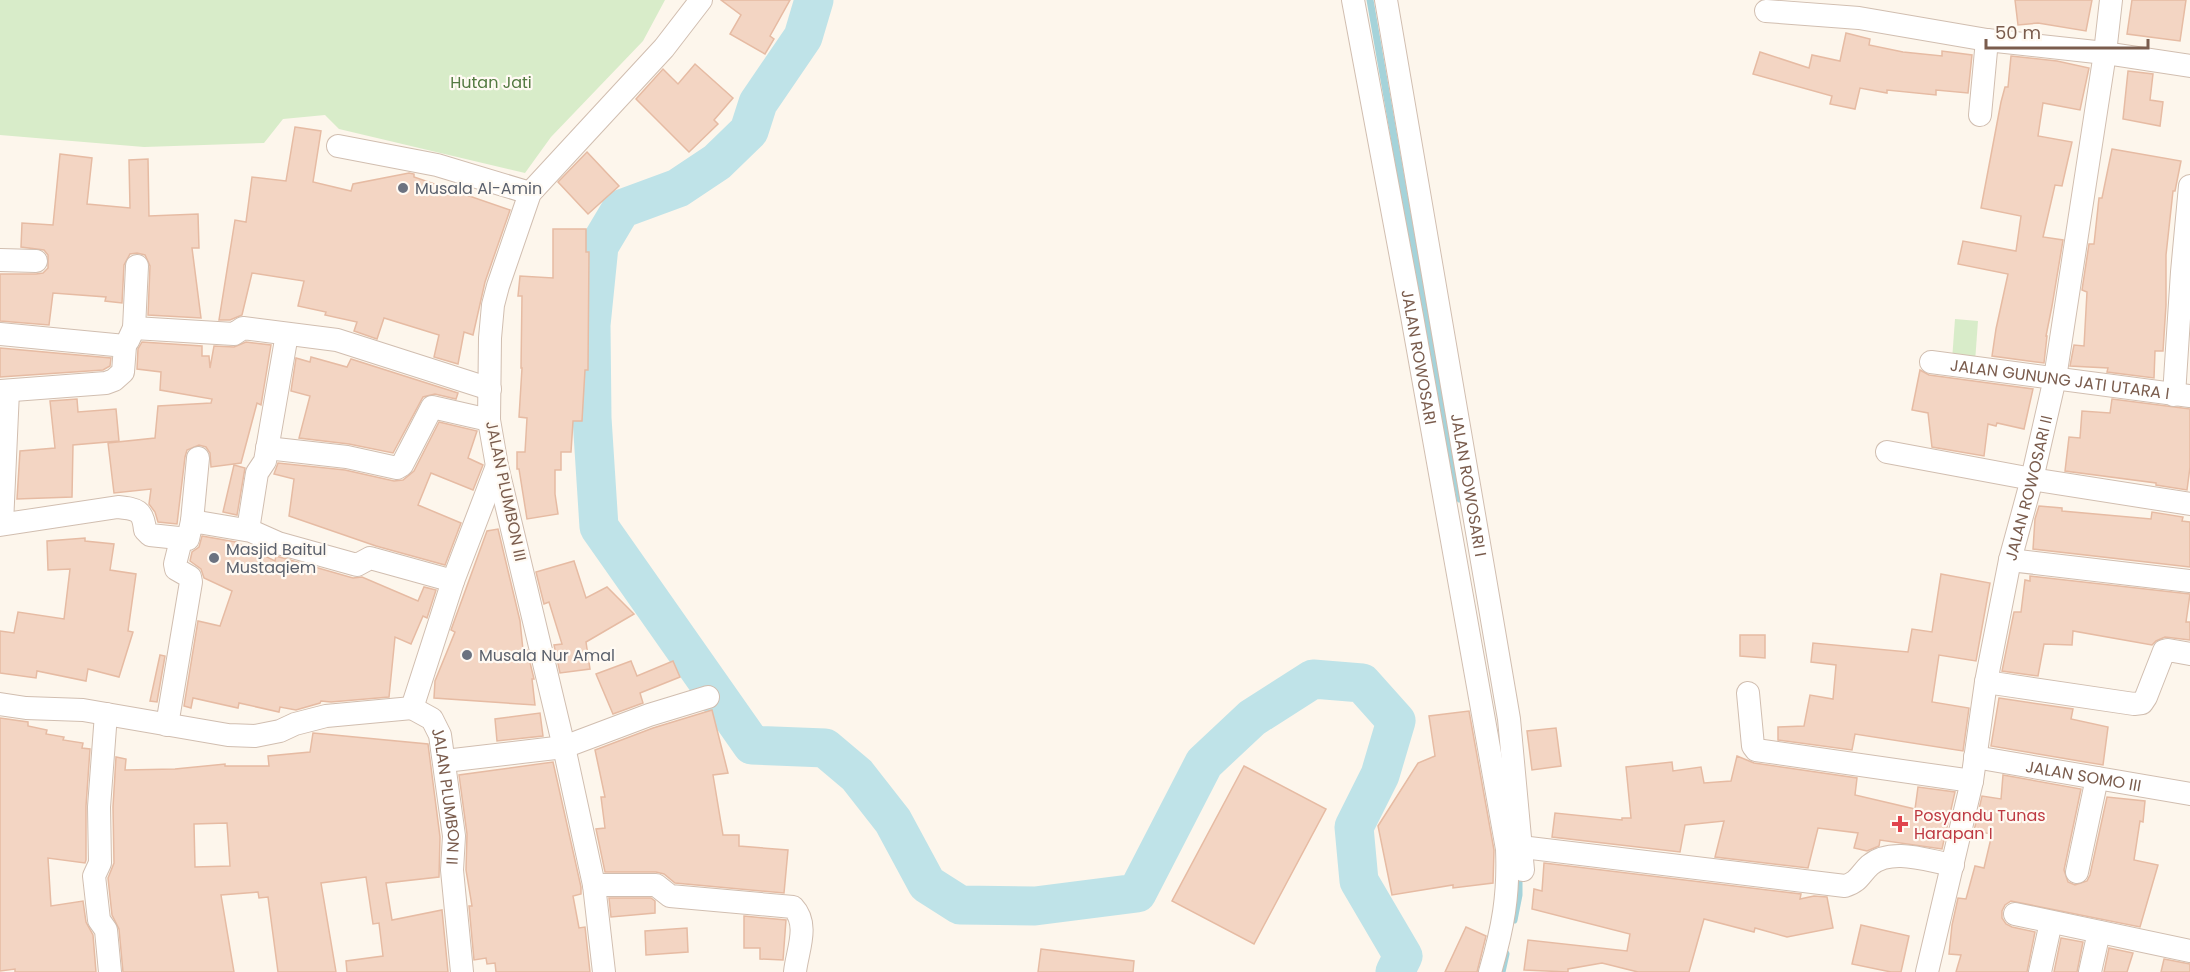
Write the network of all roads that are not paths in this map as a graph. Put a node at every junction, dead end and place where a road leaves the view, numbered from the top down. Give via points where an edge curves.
1 (701, 0) edge
2 (1353, 0) edge
3 (1386, 0) edge
4 (2111, 0) edge
5 (1766, 11) dead end
6 (1988, 40) junction
7 (2105, 52) junction
8 (2190, 66) edge
9 (1980, 115) dead end
10 (338, 146) dead end
11 (2190, 186) edge
12 (530, 194) junction
13 (0, 260) edge
14 (36, 261) dead end
15 (137, 266) dead end
16 (2186, 272) edge
17 (0, 334) edge
18 (287, 334) junction
19 (130, 337) junction
20 (1931, 362) dead end
21 (2055, 378) junction
22 (490, 389) junction
23 (4, 391) edge
24 (2182, 395) edge
25 (489, 420) junction
26 (267, 448) junction
27 (1887, 452) dead end
28 (198, 458) dead end
29 (497, 466) junction
30 (2032, 479) junction
31 (2190, 504) edge
32 (1, 524) edge
33 (187, 530) junction
34 (248, 530) junction
35 (2010, 560) junction
36 (2190, 580) edge
37 (453, 581) junction
38 (2190, 654) edge
39 (1986, 682) junction
40 (1748, 693) dead end
41 (708, 697) dead end
42 (0, 704) edge
43 (412, 708) junction
44 (106, 714) junction
45 (167, 724) junction
46 (564, 747) junction
47 (1975, 757) junction
48 (445, 762) junction
49 (2097, 778) junction
50 (1972, 781) junction
51 (2190, 794) edge
52 (1522, 847) junction
53 (1953, 865) junction
54 (2077, 872) dead end
55 (594, 885) junction
56 (2015, 915) dead end
57 (2051, 922) junction
58 (2099, 932) junction
59 (2190, 951) edge
60 (110, 972) edge
61 (462, 972) edge
62 (604, 972) edge
63 (795, 972) edge
64 (1490, 972) edge
65 (1508, 972) edge
66 (1927, 972) edge
67 (2040, 972) edge
68 (2090, 972) edge

1 - 12 street, JALAN PLUMBON III via 663,48
2 - 64 street, JALAN ROWOSARI via 1507,849 1508,887
3 - 52 street, JALAN ROWOSARI I via 1509,719
4 - 7 street, JALAN ROWOSARI II
5 - 6 street via 1859,18
6 - 7 street
6 - 9 street
7 - 8 street
7 - 21 street, JALAN ROWOSARI II
10 - 12 street via 437,165
11 - 16 street
12 - 22 street, JALAN PLUMBON III via 493,305
13 - 14 street
15 - 19 street
16 - 24 street
17 - 19 street
18 - 19 street via 243,327 234,334
18 - 22 street via 337,340
18 - 26 street
19 - 23 street via 123,372 114,380 98,385
20 - 21 street, JALAN GUNUNG JATI UTARA I
21 - 24 street, JALAN GUNUNG JATI UTARA I
21 - 30 street, JALAN ROWOSARI II
22 - 25 street, JALAN PLUMBON III
23 - 32 street
25 - 26 street via 432,407 397,468
25 - 29 street, JALAN PLUMBON III
26 - 34 street via 257,473
27 - 30 street
28 - 33 street
29 - 37 street, JALAN PLUMBON II
29 - 46 street, JALAN PLUMBON III
30 - 31 street
30 - 35 street, JALAN ROWOSARI II
32 - 33 street via 118,507 140,513 147,534
33 - 34 street
33 - 45 street via 175,564 191,582
34 - 37 street via 278,543 357,565 370,558
35 - 36 street
35 - 39 street, JALAN ROWOSARI II
37 - 43 street, JALAN PLUMBON II
38 - 39 street via 2164,651 2142,703
39 - 47 street, JALAN ROWOSARI II
40 - 50 street via 1756,750
41 - 46 street
42 - 44 street
43 - 45 street via 326,716 255,736
43 - 48 street, JALAN PLUMBON II via 432,719 438,728
44 - 45 street
44 - 60 street via 99,807 100,862 94,876
46 - 48 street
46 - 55 street, JALAN PLUMBON III
47 - 49 street, JALAN SOMO III
47 - 50 street, JALAN ROWOSARI II
48 - 61 street, JALAN PLUMBON II
49 - 51 street, JALAN SOMO III
49 - 54 street
50 - 53 street, JALAN ROWOSARI II
52 - 53 street via 1845,886 1855,883 1871,864 1899,855
52 - 65 street, JALAN ROWOSARI I via 1522,902
53 - 66 street, JALAN ROWOSARI II
55 - 62 street, JALAN PLUMBON III
55 - 63 street via 656,885 670,896 793,907 800,914 801,923
56 - 57 street
57 - 58 street
57 - 67 street
58 - 59 street
58 - 68 street

